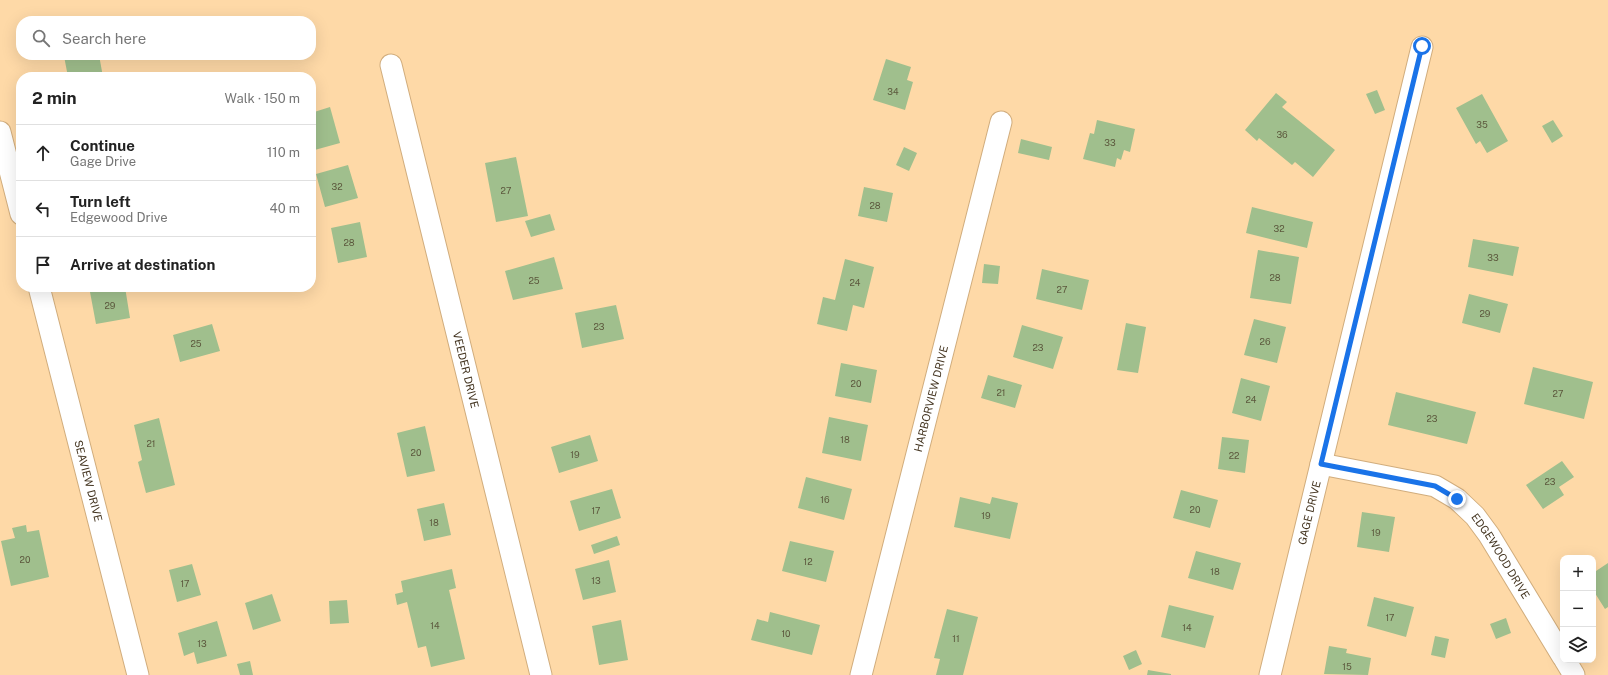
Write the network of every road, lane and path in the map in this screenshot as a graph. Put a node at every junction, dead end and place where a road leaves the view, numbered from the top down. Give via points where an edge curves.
1 (1422, 46) dead end
2 (391, 65) dead end
3 (1001, 122) dead end
4 (0, 132) edge
5 (16, 194) edge
6 (40, 292) edge
7 (1321, 464) junction
8 (1560, 652) edge
9 (1567, 663) edge
10 (138, 675) edge
11 (540, 675) edge
12 (861, 675) edge
13 (1270, 675) edge
14 (1574, 675) edge

1 - 7 street, GAGE DRIVE
2 - 11 street, VEEDER DRIVE
3 - 12 street, HARBORVIEW DRIVE
4 - 5 street
6 - 10 street, SEAVIEW DRIVE
7 - 8 street, EDGEWOOD DRIVE via 1435,486 1457,499 1476,516 1489,535
7 - 13 street, GAGE DRIVE
9 - 14 street

